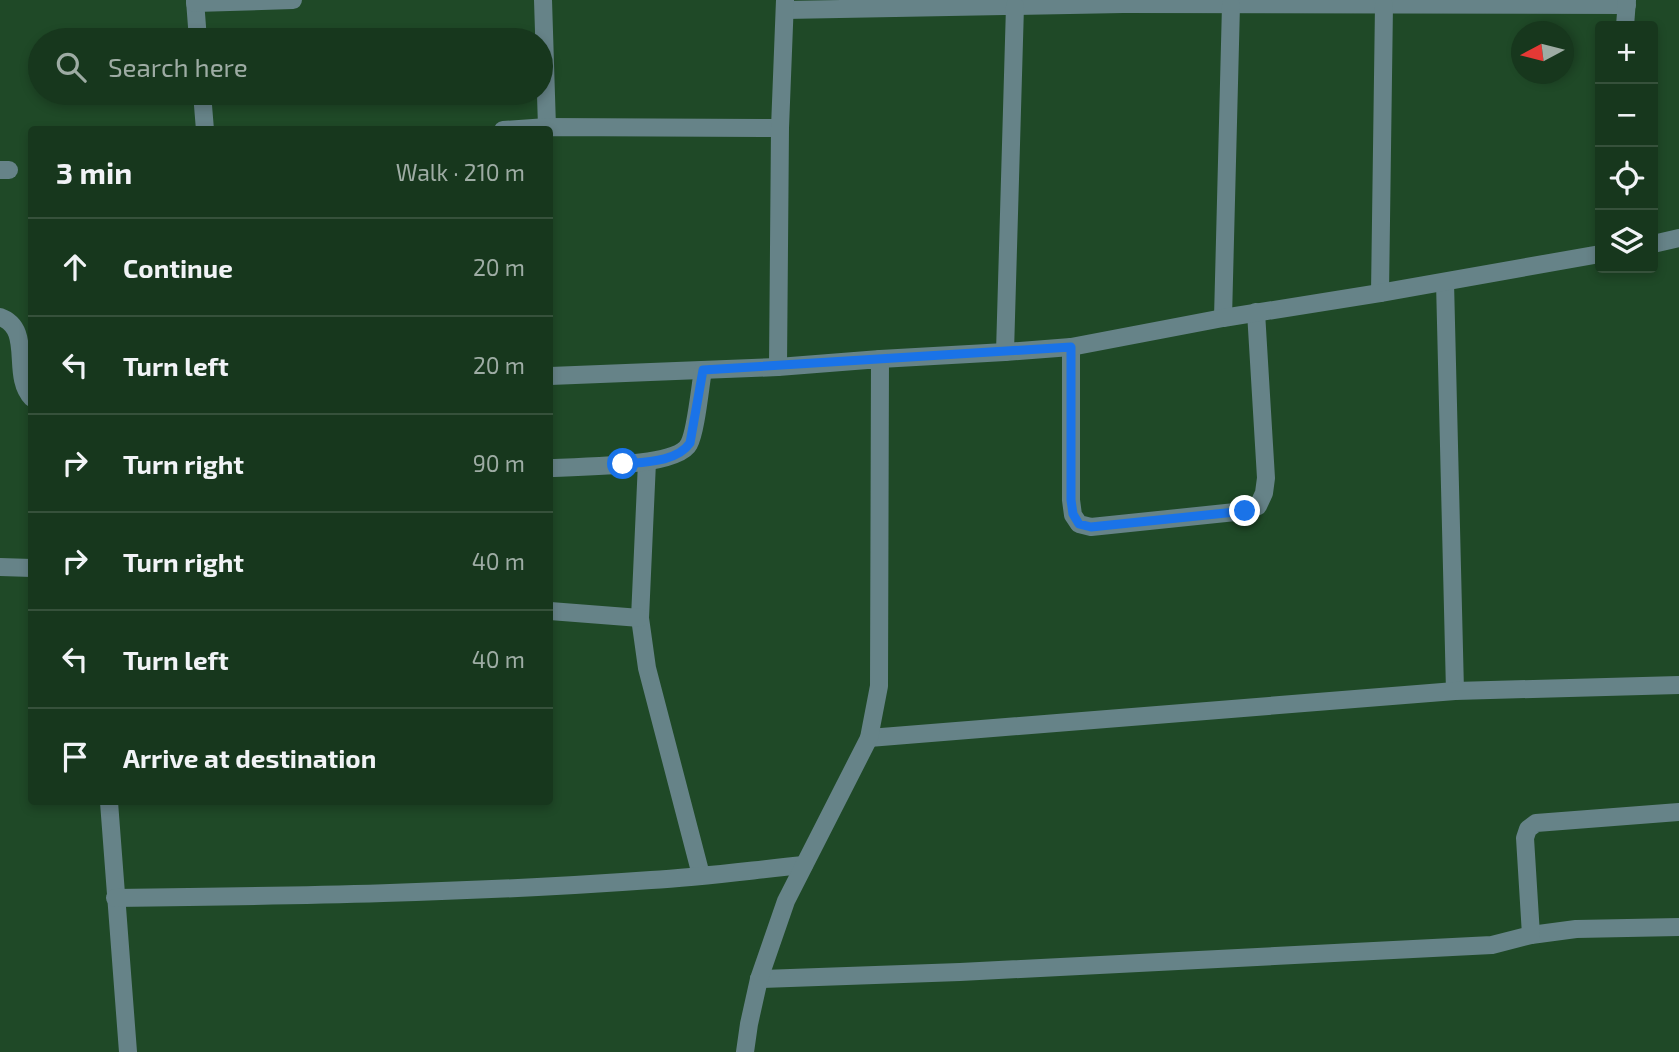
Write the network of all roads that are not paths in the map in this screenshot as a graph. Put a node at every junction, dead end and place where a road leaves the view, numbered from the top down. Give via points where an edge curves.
1 (293, 0) edge
2 (543, 0) edge
3 (195, 2) edge
4 (1627, 2) edge
5 (785, 5) edge
6 (1231, 5) junction
7 (1384, 5) junction
8 (1015, 6) junction
9 (1625, 21) edge
10 (197, 28) edge
11 (544, 28) edge
12 (203, 105) edge
13 (546, 105) edge
14 (205, 126) edge
15 (547, 126) edge
16 (553, 127) edge
17 (780, 128) junction
18 (1679, 238) edge
19 (1658, 243) edge
20 (1595, 255) edge
21 (1445, 282) junction
22 (1380, 293) junction
23 (1256, 312) junction
24 (0, 317) edge
25 (1223, 318) junction
26 (1071, 347) junction
27 (1005, 352) junction
28 (880, 359) junction
29 (778, 366) junction
30 (703, 370) junction
31 (553, 376) edge
32 (28, 390) edge
33 (647, 462) junction
34 (553, 468) edge
35 (0, 567) edge
36 (28, 568) edge
37 (553, 611) edge
38 (640, 618) junction
39 (1679, 685) edge
40 (1455, 691) junction
41 (869, 738) junction
42 (109, 805) edge
43 (1679, 812) edge
44 (804, 865) junction
45 (701, 875) junction
46 (115, 898) junction
47 (1679, 927) edge
48 (1531, 935) junction
49 (759, 979) junction
50 (128, 1052) edge
51 (745, 1052) edge

1 - 3 street
2 - 11 street
3 - 10 street
4 - 7 street
4 - 9 street
5 - 8 street
5 - 17 street
6 - 7 street
6 - 8 street
6 - 25 street
7 - 22 street
8 - 27 street
12 - 14 street
13 - 15 street
16 - 17 street
17 - 29 street
18 - 19 street
20 - 21 street
21 - 22 street
21 - 40 street
22 - 23 street
23 - 25 street
23 - 26 street via 1266,478 1258,506 1245,511 1091,527 1079,524 1071,500
24 - 32 street via 15,327 22,379
25 - 26 street
26 - 27 street
27 - 28 street
28 - 29 street
28 - 41 street via 879,686
29 - 30 street
30 - 31 street
30 - 33 street via 690,443 678,455
33 - 34 street
33 - 38 street
35 - 36 street
37 - 38 street
38 - 45 street via 647,668
39 - 40 street
40 - 41 street
41 - 44 street
42 - 46 street
43 - 48 street via 1548,822 1528,829
44 - 45 street
44 - 49 street via 786,901
45 - 46 street via 383,893
46 - 50 street
47 - 48 street via 1576,929
48 - 49 street via 1492,946 1458,948
49 - 51 street

